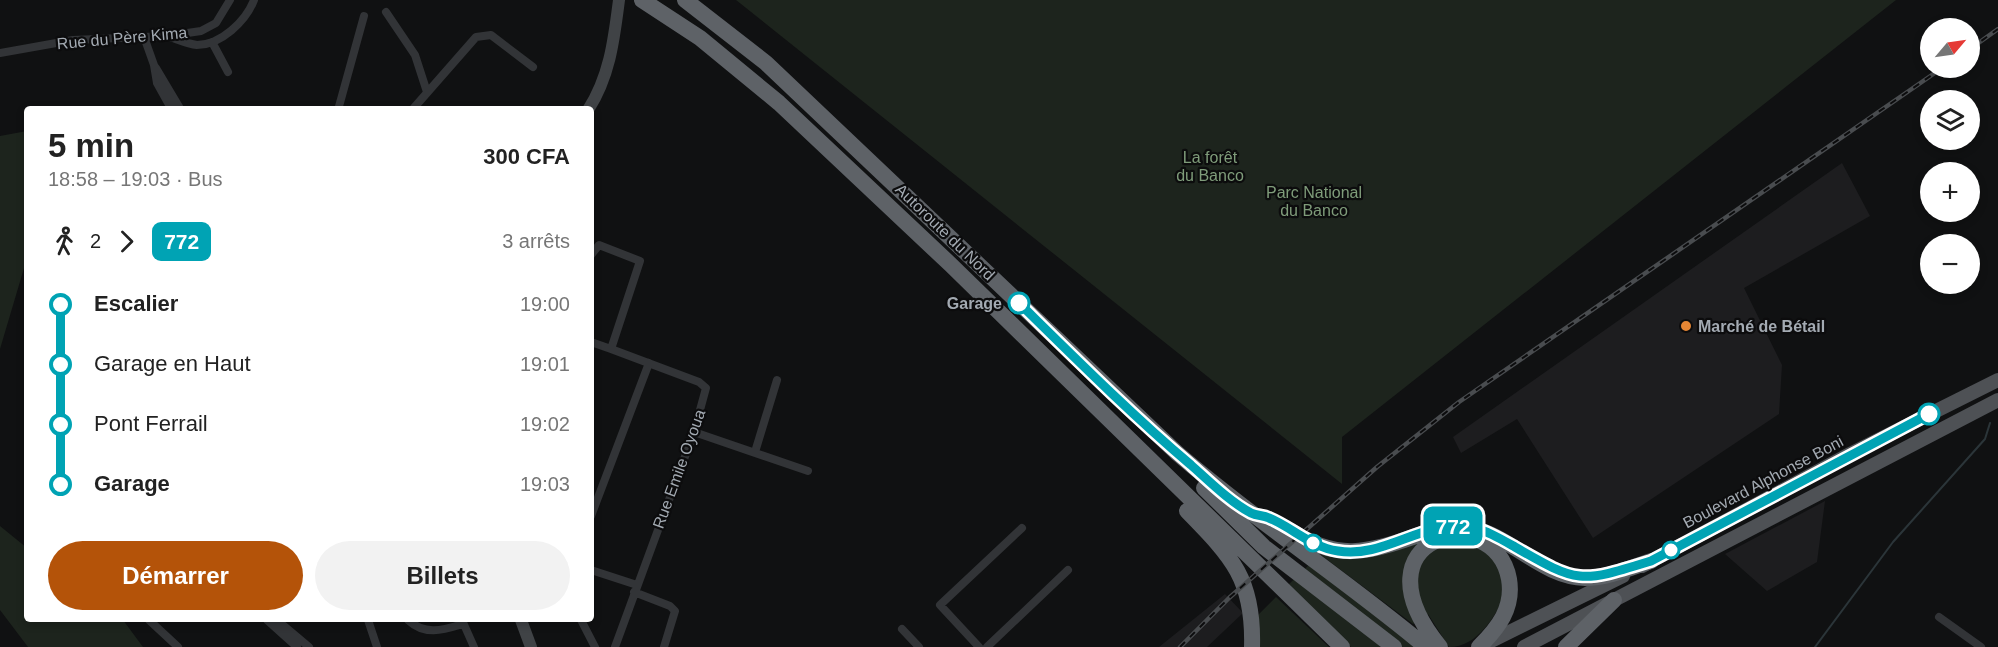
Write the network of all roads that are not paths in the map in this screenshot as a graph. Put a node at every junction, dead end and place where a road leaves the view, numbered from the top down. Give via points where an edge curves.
1 (230, 0) edge
2 (254, 0) edge
3 (619, 0) edge
4 (642, 0) edge
5 (685, 0) edge
6 (386, 12) dead end
7 (364, 16) dead end
8 (167, 36) junction
9 (144, 37) junction
10 (212, 42) junction
11 (0, 53) edge
12 (154, 65) junction
13 (533, 67) dead end
14 (228, 72) dead end
15 (427, 92) junction
16 (170, 106) edge
17 (179, 106) edge
18 (339, 106) edge
19 (415, 106) edge
20 (590, 106) edge
21 (594, 251) edge
22 (594, 343) edge
23 (610, 349) junction
24 (649, 363) junction
25 (1095, 376) junction
26 (777, 380) dead end
27 (1998, 380) edge
28 (1998, 400) edge
29 (1113, 423) junction
30 (694, 432) junction
31 (755, 452) junction
32 (808, 471) dead end
33 (594, 508) edge
34 (1252, 513) junction
35 (1022, 528) dead end
36 (1651, 561) junction
37 (1068, 570) dead end
38 (594, 571) edge
39 (635, 589) junction
40 (1614, 600) junction
41 (1939, 617) dead end
42 (151, 622) edge
43 (269, 622) edge
44 (279, 622) edge
45 (369, 622) edge
46 (410, 622) edge
47 (463, 622) edge
48 (522, 622) edge
49 (582, 622) edge
50 (902, 629) dead end
51 (178, 647) edge
52 (297, 647) edge
53 (309, 647) edge
54 (377, 647) edge
55 (474, 647) edge
56 (531, 647) edge
57 (595, 647) edge
58 (615, 647) edge
59 (664, 647) edge
60 (919, 647) edge
61 (979, 647) edge
62 (987, 647) edge
63 (1252, 647) edge
64 (1342, 647) edge
65 (1394, 647) edge
66 (1426, 647) edge
67 (1440, 647) edge
68 (1479, 647) edge
69 (1524, 647) edge
70 (1566, 647) edge
71 (1981, 647) edge

1 - 8 street, Rue du Père Kima via 216,23 201,31
2 - 10 street via 233,30
3 - 20 street via 608,69
4 - 29 highway, Autoroute du Nord via 700,38 779,103
5 - 25 highway, Autoroute du Nord via 766,63
6 - 15 street via 416,55
7 - 18 street
8 - 9 street, Rue du Père Kima
8 - 10 street via 190,44
9 - 11 street, Rue du Père Kima via 74,40
9 - 12 street
10 - 14 street
12 - 16 street via 157,83
12 - 17 street
13 - 15 street via 491,35 476,37
15 - 19 street
21 - 23 street via 599,245 640,261
22 - 23 street, Rue Emile Oyoua
23 - 24 street, Rue Emile Oyoua
24 - 30 street, Rue Emile Oyoua via 704,385 706,392
24 - 33 street
25 - 34 highway, Autoroute du Nord via 1177,453
25 - 65 highway via 1264,547
26 - 31 street
27 - 36 main road, Boulevard Alphonse Boni
28 - 40 main road
29 - 63 highway via 1139,462 1233,563 1250,598
29 - 64 highway, Autoroute du Nord
30 - 31 street
30 - 39 street, Rue Emile Oyoua
31 - 32 street
34 - 36 highway via 1339,552 1372,550 1454,525 1489,533 1570,576 1595,577
34 - 66 highway, Autoroute du Nord via 1383,610
35 - 61 street via 940,605
36 - 68 main road, Boulevard Alphonse Boni
37 - 62 street
38 - 39 street
39 - 58 street, Rue Emile Oyoua
39 - 59 street via 675,611
40 - 69 main road
40 - 70 highway
41 - 71 street
42 - 51 street
43 - 52 street
44 - 53 street
45 - 54 street
46 - 47 street via 433,631
47 - 55 street
48 - 56 street
49 - 57 street
50 - 60 street
67 - 68 highway via 1419,619 1409,575 1413,561 1446,536 1463,536 1487,544 1498,553 1508,573 1510,587 1502,621

